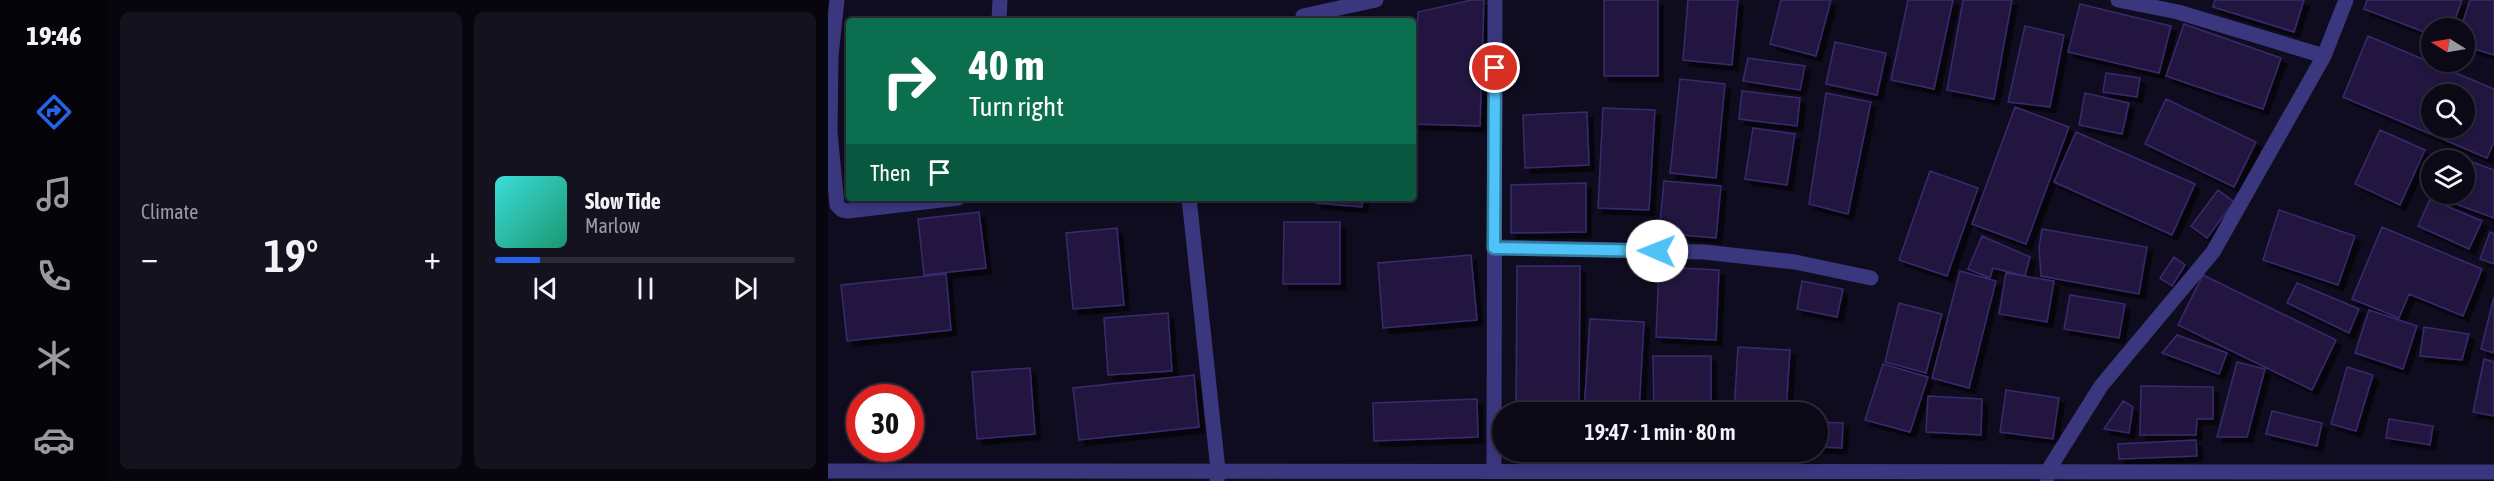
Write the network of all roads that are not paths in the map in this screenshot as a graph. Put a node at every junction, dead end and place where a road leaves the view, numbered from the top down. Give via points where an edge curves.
1 (837, 0) edge
2 (1000, 0) edge
3 (1300, 0) edge
4 (1376, 0) edge
5 (1495, 0) edge
6 (2118, 0) edge
7 (2346, 0) edge
8 (999, 18) edge
9 (1304, 18) edge
10 (2324, 56) junction
11 (933, 201) edge
12 (1189, 201) edge
13 (1494, 248) junction
14 (1871, 278) dead end
15 (828, 471) edge
16 (1494, 471) junction
17 (2494, 472) edge
18 (1217, 476) edge
19 (2047, 477) edge

1 - 11 street via 831,56 830,132 837,204 848,211
2 - 8 street
3 - 9 street
4 - 9 street
5 - 13 street
6 - 10 street via 2178,12
7 - 10 street
10 - 19 street via 2213,252 2101,386
12 - 18 street
13 - 14 street via 1704,252 1795,262
13 - 16 street
15 - 18 street
16 - 18 street
16 - 19 street
17 - 19 street

